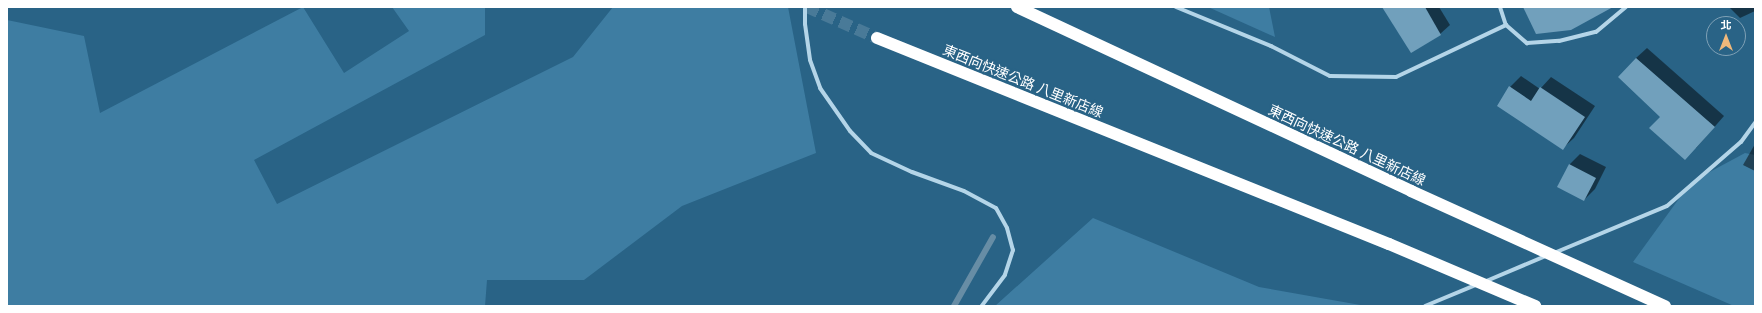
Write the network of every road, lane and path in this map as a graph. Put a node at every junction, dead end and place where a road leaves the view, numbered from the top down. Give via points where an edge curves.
1 (805, 7) edge
2 (1017, 7) edge
3 (1176, 7) edge
4 (1500, 7) edge
5 (1626, 7) edge
6 (1506, 25) junction
7 (877, 38) tunnel mouth
8 (1755, 123) edge
9 (982, 306) edge
10 (1425, 306) edge
11 (1535, 306) edge
12 (1665, 306) edge

1 - 9 street via 810,60 820,88 855,136 871,153 964,191 996,208 1007,228 1013,250 1005,275
2 - 12 highway, 東西向快速公路 八里新店線, bridge
3 - 6 street via 1271,46 1330,76 1396,77
4 - 6 street
5 - 6 street via 1596,32 1559,41 1527,44
7 - 11 highway, 東西向快速公路 八里新店線, bridge via 1389,244
8 - 10 street via 1741,142 1667,206

